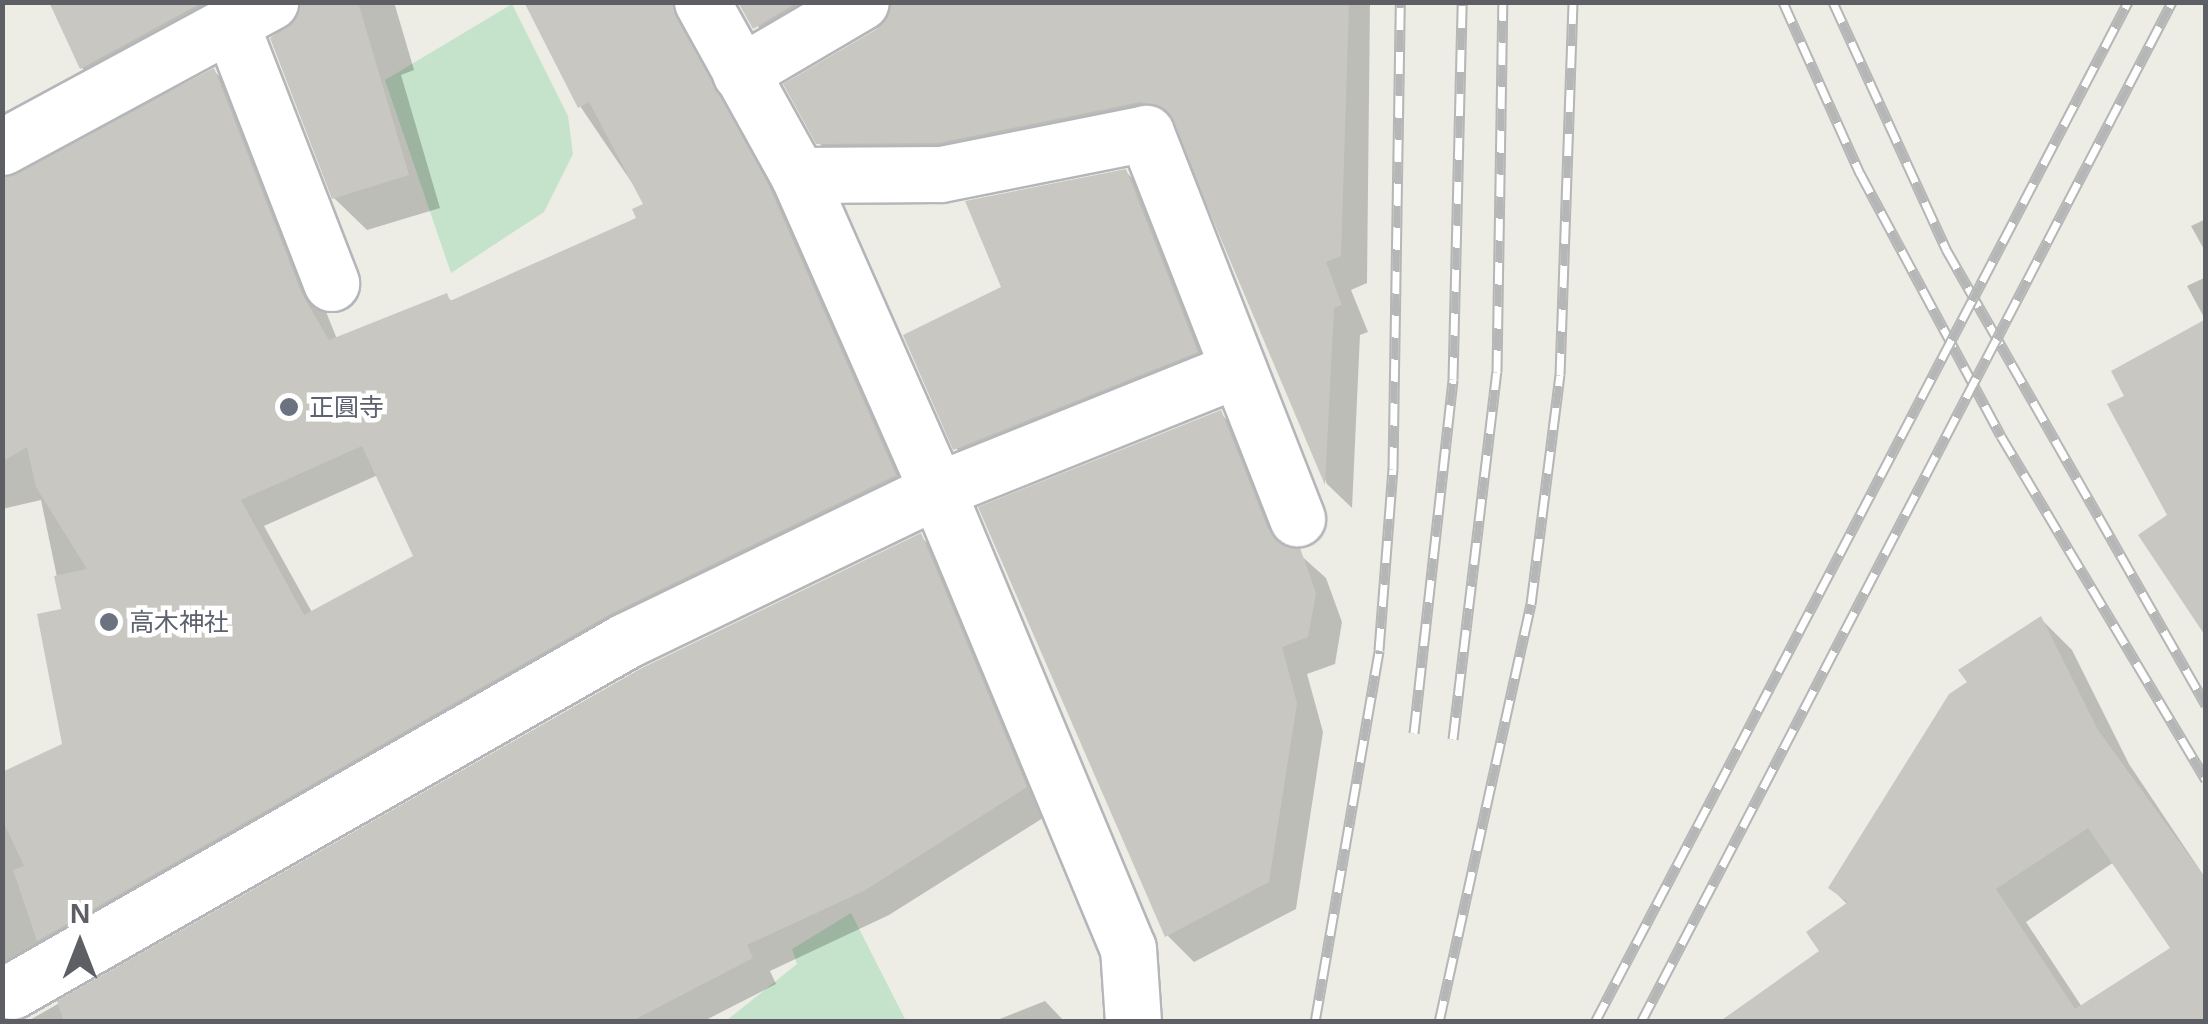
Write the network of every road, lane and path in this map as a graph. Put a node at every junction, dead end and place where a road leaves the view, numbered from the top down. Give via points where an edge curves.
1 (702, 2) edge
2 (861, 2) edge
3 (250, 12) edge
4 (740, 74) junction
5 (2, 147) edge
6 (798, 175) junction
7 (331, 283) dead end
8 (1236, 370) junction
9 (936, 490) junction
10 (1297, 518) dead end
11 (12, 990) edge
12 (1133, 1022) edge

1 - 4 street
2 - 4 street
3 - 5 street
3 - 7 street
4 - 6 street
6 - 8 street via 940,174 1146,134
6 - 9 street
8 - 9 street
8 - 10 street
9 - 11 street via 625,641
9 - 12 street via 1128,948

